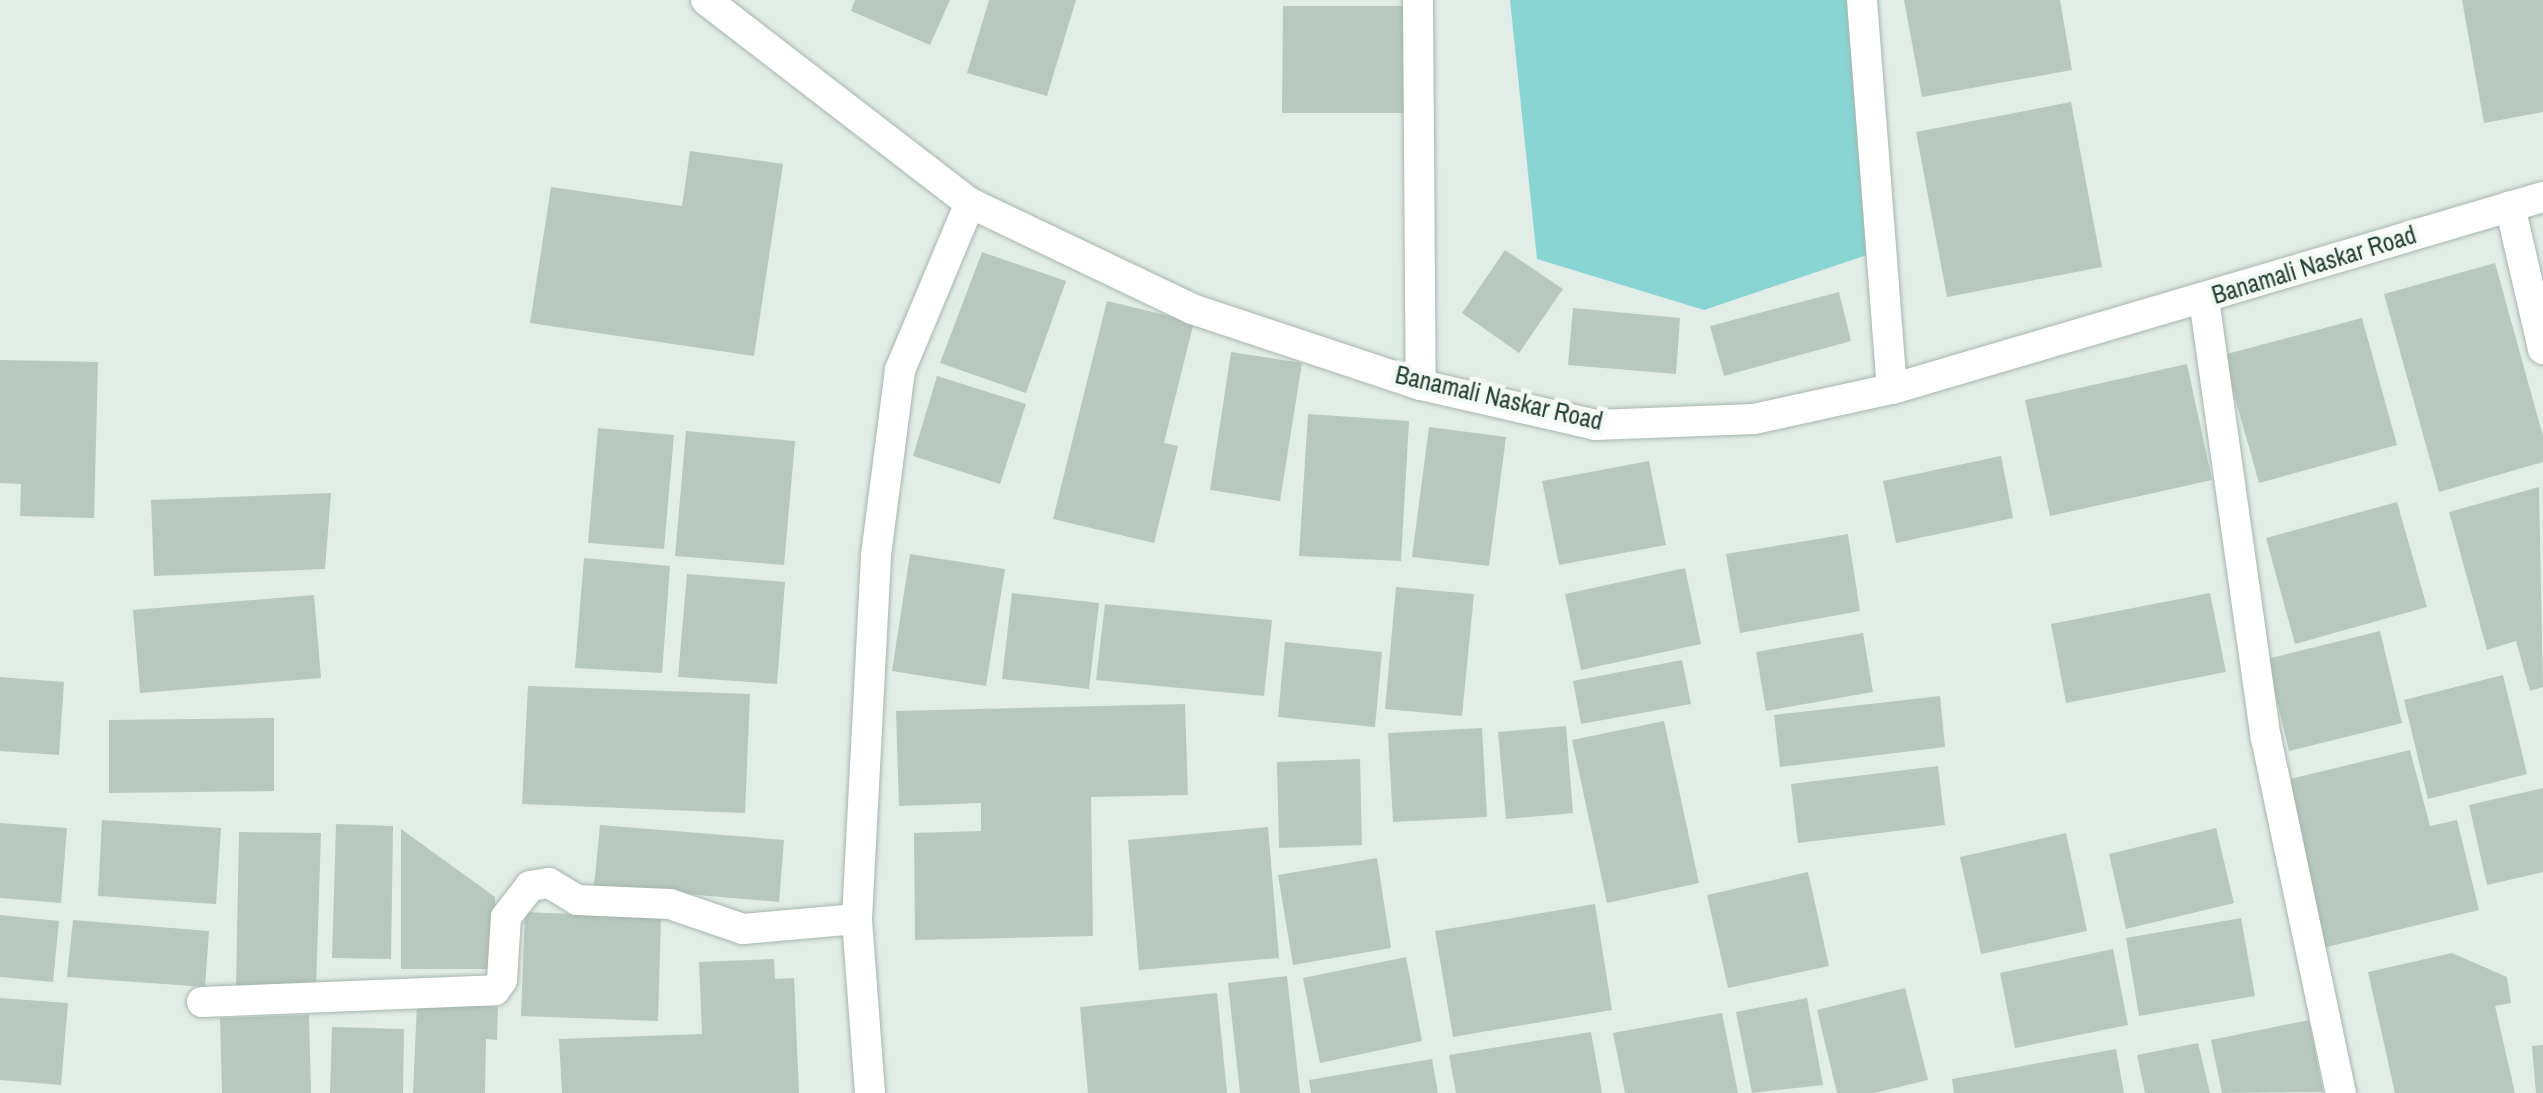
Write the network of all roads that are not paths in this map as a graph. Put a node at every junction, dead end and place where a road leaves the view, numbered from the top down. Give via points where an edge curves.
1 (706, 0) edge
2 (1418, 0) edge
3 (1862, 0) edge
4 (2543, 197) edge
5 (970, 203) junction
6 (2510, 206) junction
7 (2204, 299) junction
8 (2543, 349) edge
9 (1421, 385) junction
10 (1892, 389) junction
11 (857, 919) junction
12 (202, 1002) dead end
13 (870, 1093) edge
14 (2341, 1093) edge

1 - 5 street, Banamali Naskar Road
2 - 9 street
3 - 10 street
4 - 6 street, Banamali Naskar Road
5 - 9 street, Banamali Naskar Road via 1192,309
5 - 11 street via 900,370 876,555
6 - 7 street, Banamali Naskar Road
6 - 8 street
7 - 10 street, Banamali Naskar Road
7 - 14 street via 2266,738
9 - 10 street, Banamali Naskar Road via 1595,424 1754,419
11 - 12 street via 742,930 670,904 577,900 549,883 530,886 506,917 496,990
11 - 13 street

